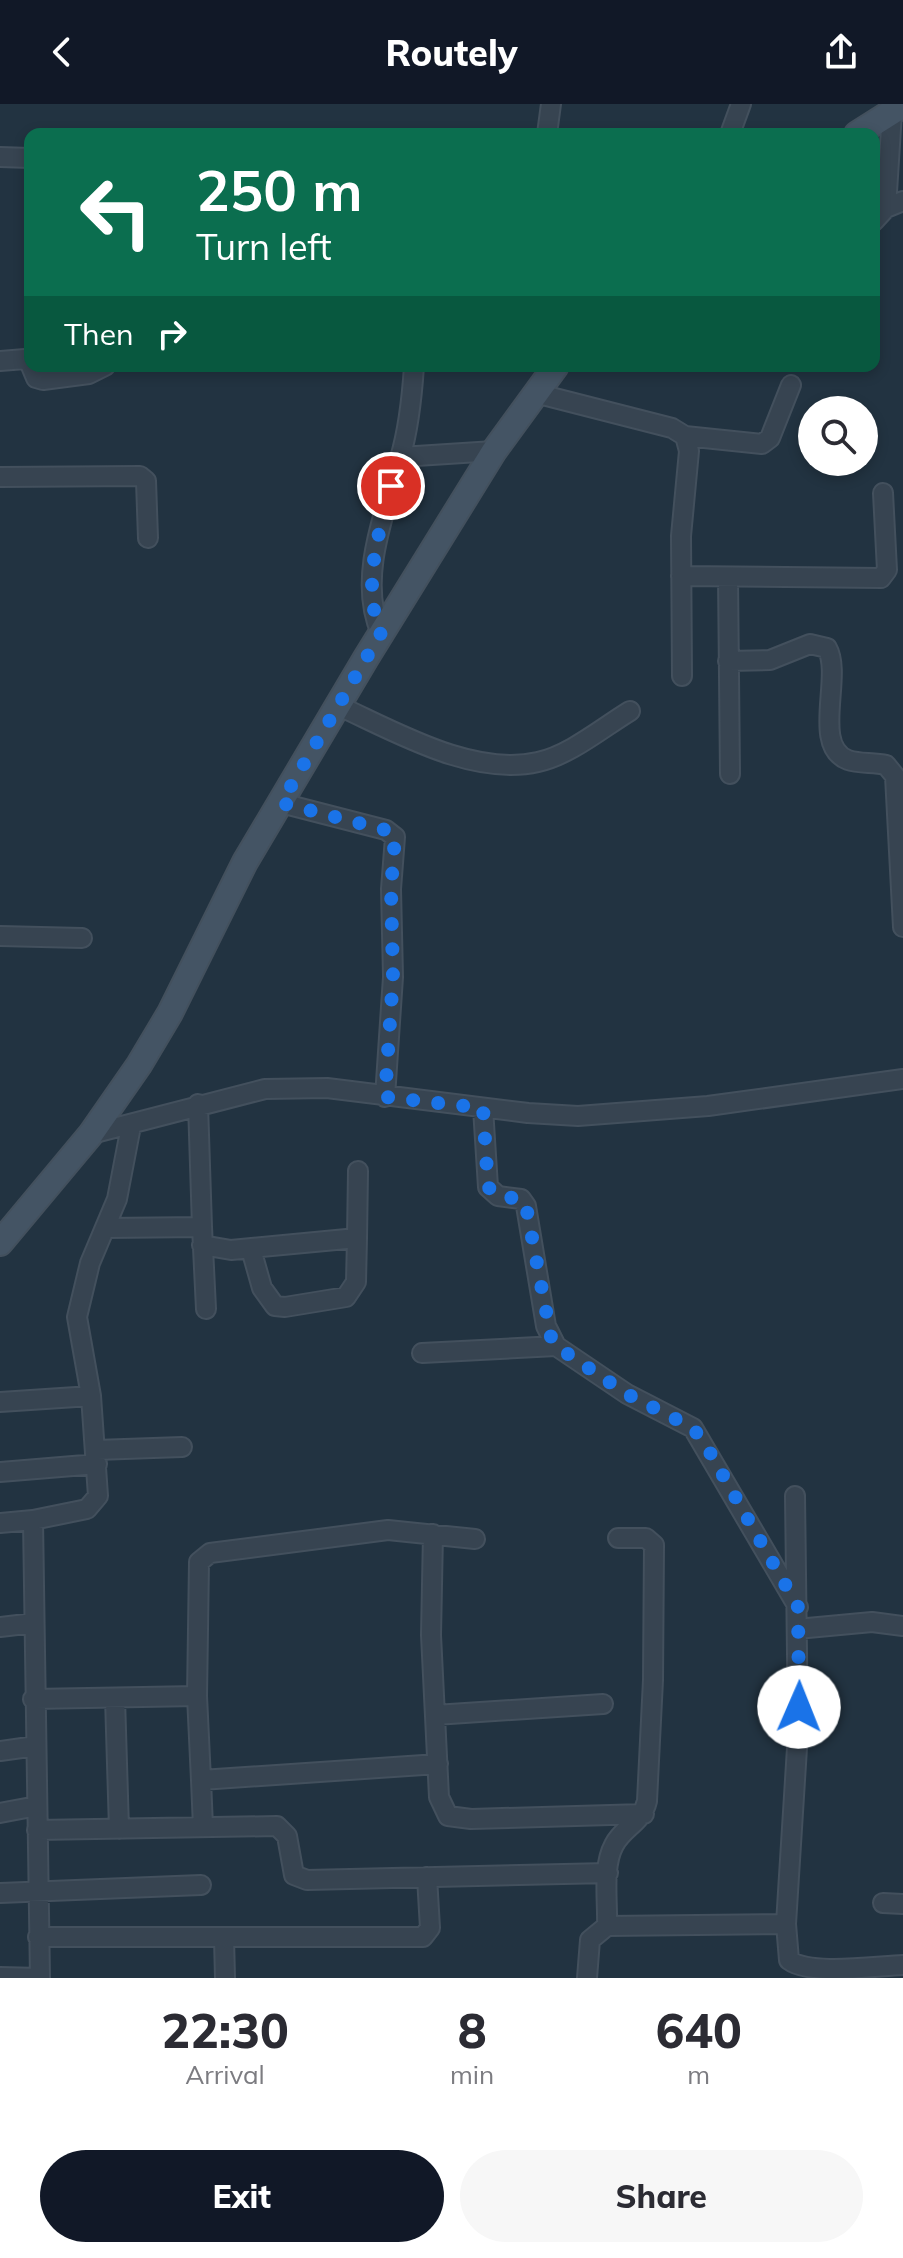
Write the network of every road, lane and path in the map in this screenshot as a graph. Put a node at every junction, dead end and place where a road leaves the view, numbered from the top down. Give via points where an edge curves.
1 (551, 104) edge
2 (741, 104) edge
3 (898, 108) edge
4 (548, 128) edge
5 (732, 128) edge
6 (866, 128) edge
7 (0, 157) edge
8 (24, 158) edge
9 (888, 210) edge
10 (24, 359) edge
11 (0, 361) edge
12 (33, 372) edge
13 (93, 372) edge
14 (413, 372) edge
15 (551, 372) edge
16 (791, 385) dead end
17 (535, 393) junction
18 (685, 436) junction
19 (494, 451) junction
20 (401, 457) junction
21 (0, 477) edge
22 (883, 493) dead end
23 (148, 538) dead end
24 (681, 576) junction
25 (728, 577) junction
26 (381, 633) junction
27 (728, 661) junction
28 (682, 676) dead end
29 (339, 706) junction
30 (630, 711) dead end
31 (730, 774) dead end
32 (281, 803) junction
33 (903, 927) edge
34 (0, 936) edge
35 (82, 938) dead end
36 (903, 1079) edge
37 (385, 1097) junction
38 (198, 1104) junction
39 (483, 1108) junction
40 (131, 1126) junction
41 (91, 1134) junction
42 (358, 1171) dead end
43 (105, 1228) junction
44 (202, 1236) junction
45 (357, 1238) junction
46 (0, 1243) edge
47 (251, 1249) junction
48 (206, 1309) dead end
49 (556, 1346) junction
50 (422, 1353) dead end
51 (91, 1396) junction
52 (0, 1402) edge
53 (182, 1447) dead end
54 (96, 1457) junction
55 (0, 1472) edge
56 (795, 1496) dead end
57 (33, 1520) junction
58 (0, 1523) edge
59 (433, 1534) junction
60 (618, 1538) dead end
61 (475, 1539) dead end
62 (798, 1607) junction
63 (34, 1623) junction
64 (903, 1626) edge
65 (0, 1627) edge
66 (797, 1629) junction
67 (197, 1696) junction
68 (115, 1698) junction
69 (33, 1699) junction
70 (603, 1704) dead end
71 (435, 1715) junction
72 (36, 1746) junction
73 (0, 1751) edge
74 (438, 1764) junction
75 (201, 1780) junction
76 (37, 1806) junction
77 (0, 1813) edge
78 (644, 1814) junction
79 (203, 1827) junction
80 (119, 1829) junction
81 (37, 1830) junction
82 (608, 1873) junction
83 (427, 1877) junction
84 (201, 1885) dead end
85 (37, 1891) junction
86 (0, 1893) edge
87 (883, 1903) dead end
88 (903, 1904) edge
89 (786, 1924) junction
90 (607, 1926) junction
91 (38, 1937) junction
92 (224, 1938) junction
93 (903, 1965) edge
94 (0, 1977) edge
95 (40, 1978) edge
96 (225, 1978) edge
97 (587, 1978) edge

1 - 4 street
2 - 5 street
3 - 6 street
3 - 9 street
7 - 8 street
10 - 11 street
12 - 13 street via 43,380
14 - 20 street
15 - 17 street
16 - 18 street via 770,438 762,444
17 - 18 street via 672,428
17 - 19 street
18 - 24 street via 689,451
19 - 20 street
19 - 26 street
20 - 26 street via 377,542 371,597
21 - 23 street via 140,476 146,481
22 - 25 street via 887,570 881,578
24 - 25 street
24 - 28 street
25 - 27 street
26 - 29 street
27 - 31 street
27 - 33 street via 770,660 810,644 827,648 833,669 829,729 836,752 848,760 886,765 895,776
29 - 30 street via 429,748 479,761 525,764 560,754
29 - 32 street
32 - 37 street via 386,830 395,837
32 - 41 street via 245,862 170,1013
34 - 35 street
36 - 39 street via 708,1106 578,1116
37 - 38 street via 292,1087
37 - 39 street
38 - 40 street
38 - 44 street
39 - 49 street via 488,1187 498,1196 521,1199 526,1206 546,1326
40 - 41 street
40 - 43 street via 126,1162
41 - 46 street
42 - 45 street
43 - 44 street
43 - 51 street via 77,1317
44 - 47 street
44 - 48 street
45 - 47 street
45 - 47 street via 356,1282 346,1297 285,1307 275,1306 266,1296
49 - 50 street
49 - 62 street via 627,1394 693,1428
51 - 52 street
51 - 54 street
53 - 54 street
54 - 55 street
54 - 57 street via 98,1496 93,1505
56 - 62 street
57 - 58 street
57 - 63 street
59 - 61 street
59 - 67 street via 348,1533 202,1556
59 - 71 street
60 - 78 street via 646,1538 654,1545 651,1740
62 - 66 street
63 - 65 street
63 - 69 street
64 - 66 street via 872,1622
66 - 89 street via 798,1732
67 - 68 street
67 - 75 street
68 - 69 street
68 - 80 street
69 - 72 street
70 - 71 street
71 - 74 street
72 - 73 street
72 - 76 street
74 - 75 street
74 - 78 street via 442,1809 456,1819
75 - 79 street
76 - 77 street
76 - 81 street
78 - 82 street via 613,1846
79 - 80 street
79 - 83 street via 284,1829 290,1867 300,1879
80 - 81 street
81 - 85 street
82 - 83 street
82 - 90 street
83 - 92 street via 430,1928 423,1937
84 - 85 street
85 - 86 street
85 - 91 street
87 - 88 street
89 - 90 street
89 - 93 street via 789,1960 796,1965
90 - 97 street via 590,1940
91 - 92 street
91 - 95 street
92 - 96 street
94 - 95 street

